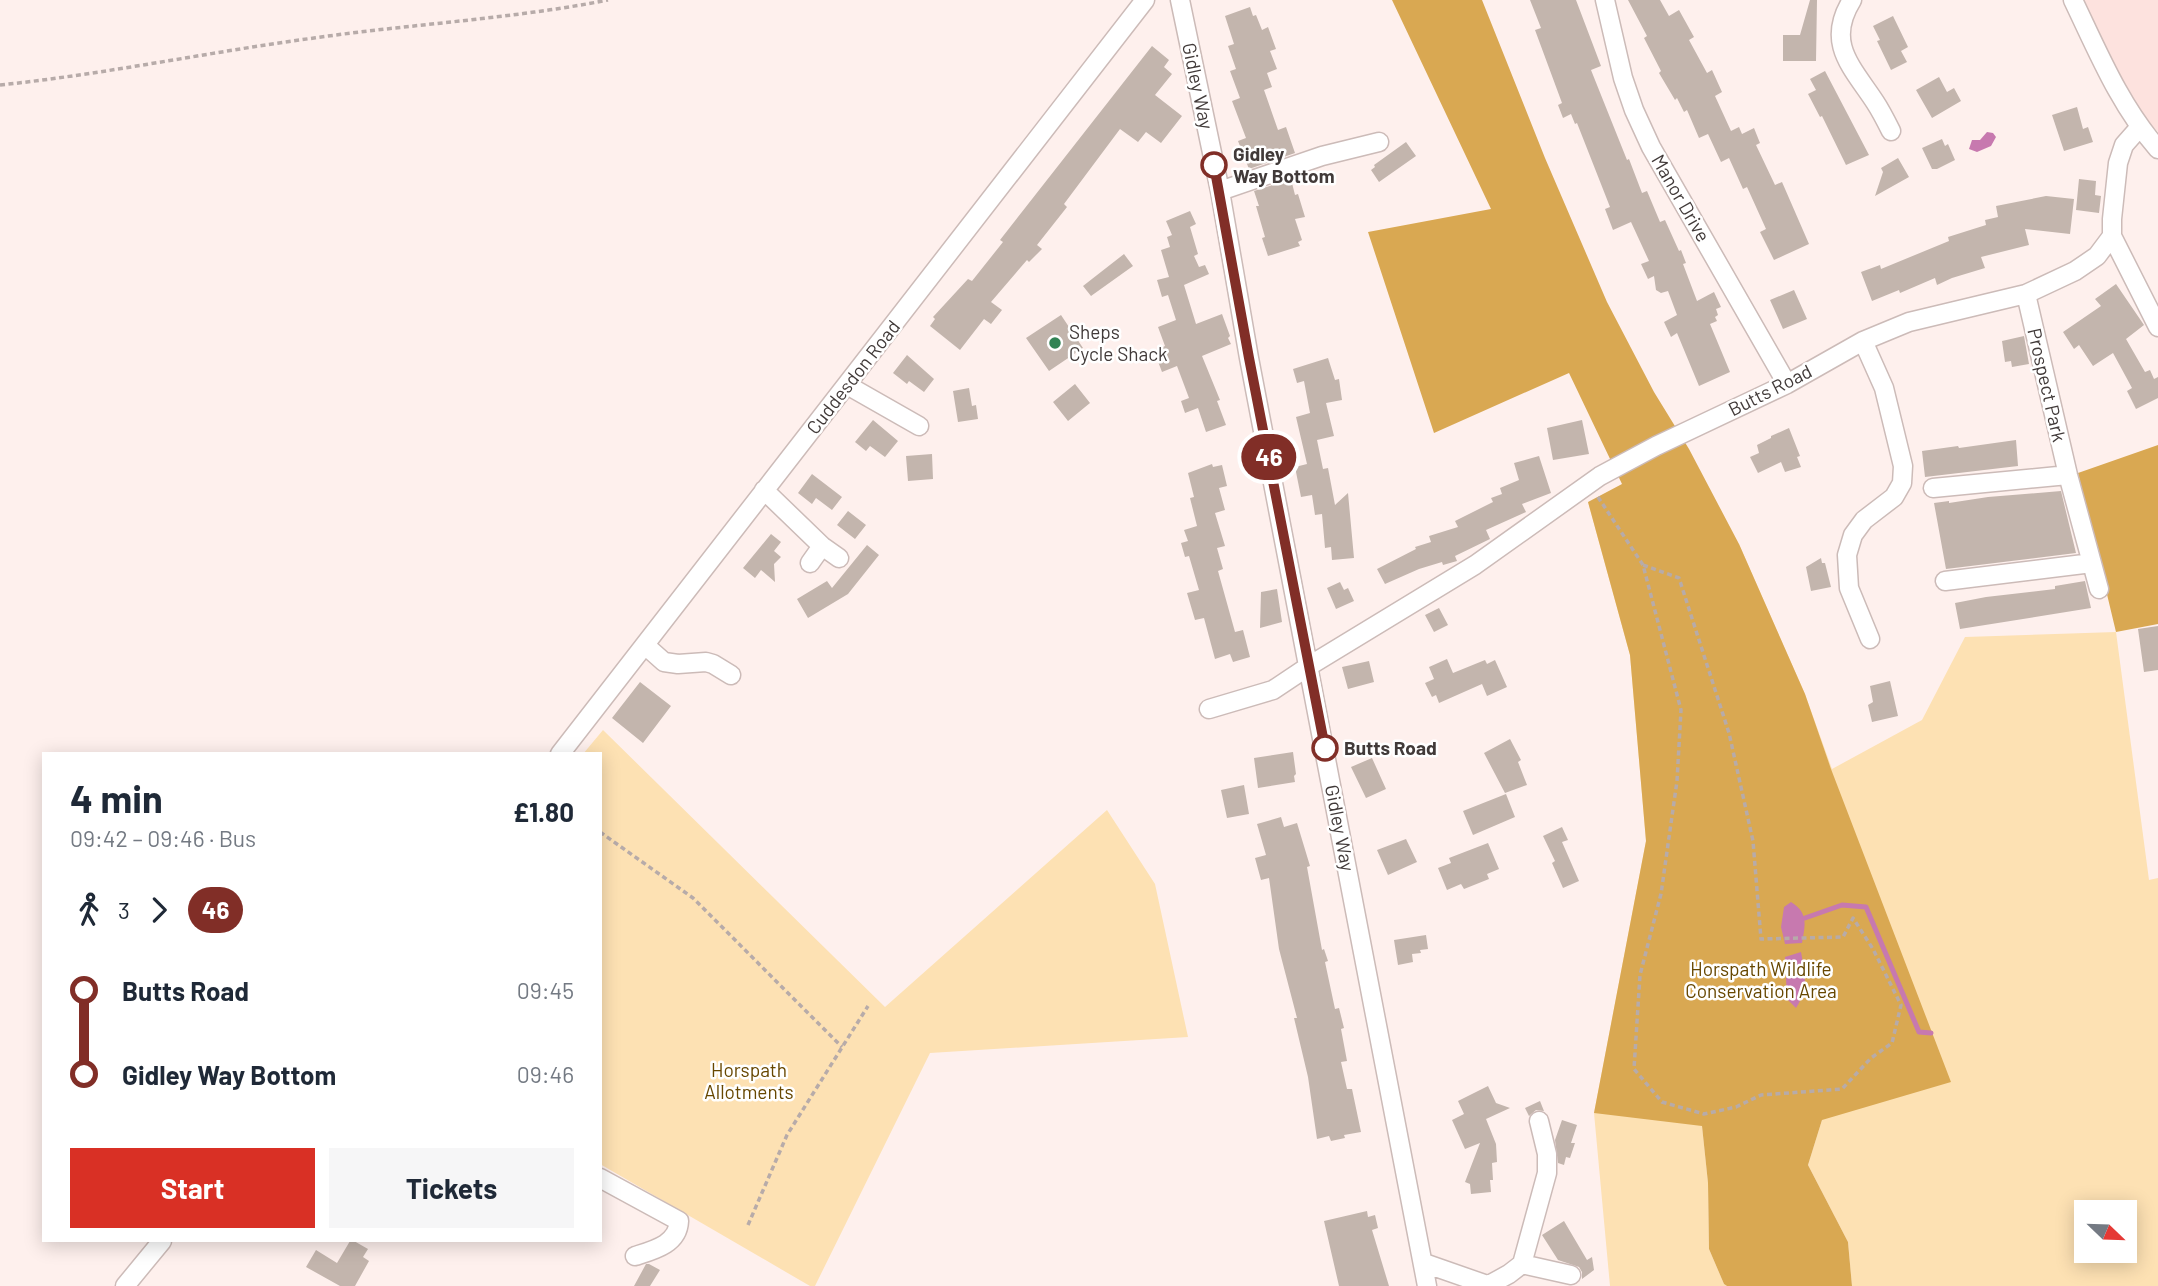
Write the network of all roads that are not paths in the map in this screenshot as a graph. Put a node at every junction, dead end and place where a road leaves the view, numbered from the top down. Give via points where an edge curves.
1 (1145, 0) edge
2 (1180, 0) edge
3 (1605, 0) edge
4 (1852, 0) edge
5 (2073, 0) edge
6 (2139, 128) junction
7 (1891, 131) dead end
8 (1379, 142) dead end
9 (2158, 149) edge
10 (1220, 191) junction
11 (2112, 236) junction
12 (2026, 294) junction
13 (2158, 327) edge
14 (1863, 341) junction
15 (847, 384) junction
16 (1787, 384) junction
17 (919, 426) dead end
18 (2068, 475) junction
19 (1933, 488) dead end
20 (764, 490) junction
21 (822, 546) junction
22 (839, 558) dead end
23 (810, 563) dead end
24 (2092, 563) junction
25 (1945, 581) dead end
26 (2099, 589) dead end
27 (1870, 639) dead end
28 (646, 646) junction
29 (1309, 666) junction
30 (731, 675) dead end
31 (1209, 709) dead end
32 (562, 752) edge
33 (1539, 1121) dead end
34 (602, 1179) edge
35 (161, 1242) edge
36 (635, 1256) dead end
37 (1424, 1263) junction
38 (1522, 1264) junction
39 (1571, 1275) dead end
40 (125, 1286) edge
41 (1427, 1286) edge
42 (1490, 1286) edge

1 - 15 street, Cuddesdon Road
2 - 10 street, Gidley Way
3 - 16 street, Manor Drive via 1623,78 1651,147
4 - 7 street via 1842,20 1844,55
5 - 6 street
6 - 9 street
6 - 11 street via 2124,145 2118,163
8 - 10 street
10 - 29 street, Gidley Way
11 - 12 street, Butts Road via 2097,256 2076,271
11 - 13 street
12 - 14 street, Butts Road via 1909,322
12 - 18 street, Prospect Park
14 - 16 street, Butts Road
14 - 27 street via 1884,388 1903,466 1902,482 1894,497 1864,520 1847,555 1849,588
15 - 17 street
15 - 20 street, Cuddesdon Road
16 - 29 street, Butts Road via 1595,480 1475,565
18 - 19 street
18 - 24 street, Prospect Park
20 - 21 street
20 - 28 street, Cuddesdon Road
21 - 22 street
21 - 23 street
24 - 25 street
24 - 26 street, Prospect Park
28 - 30 street via 664,662 706,662
28 - 32 street, Cuddesdon Road
29 - 31 street, Butts Road via 1273,690
29 - 37 street, Gidley Way
33 - 38 street via 1547,1154 1546,1173
34 - 36 street via 679,1221 666,1244
35 - 40 street
37 - 41 street, Gidley Way
37 - 42 street
38 - 39 street
38 - 42 street

